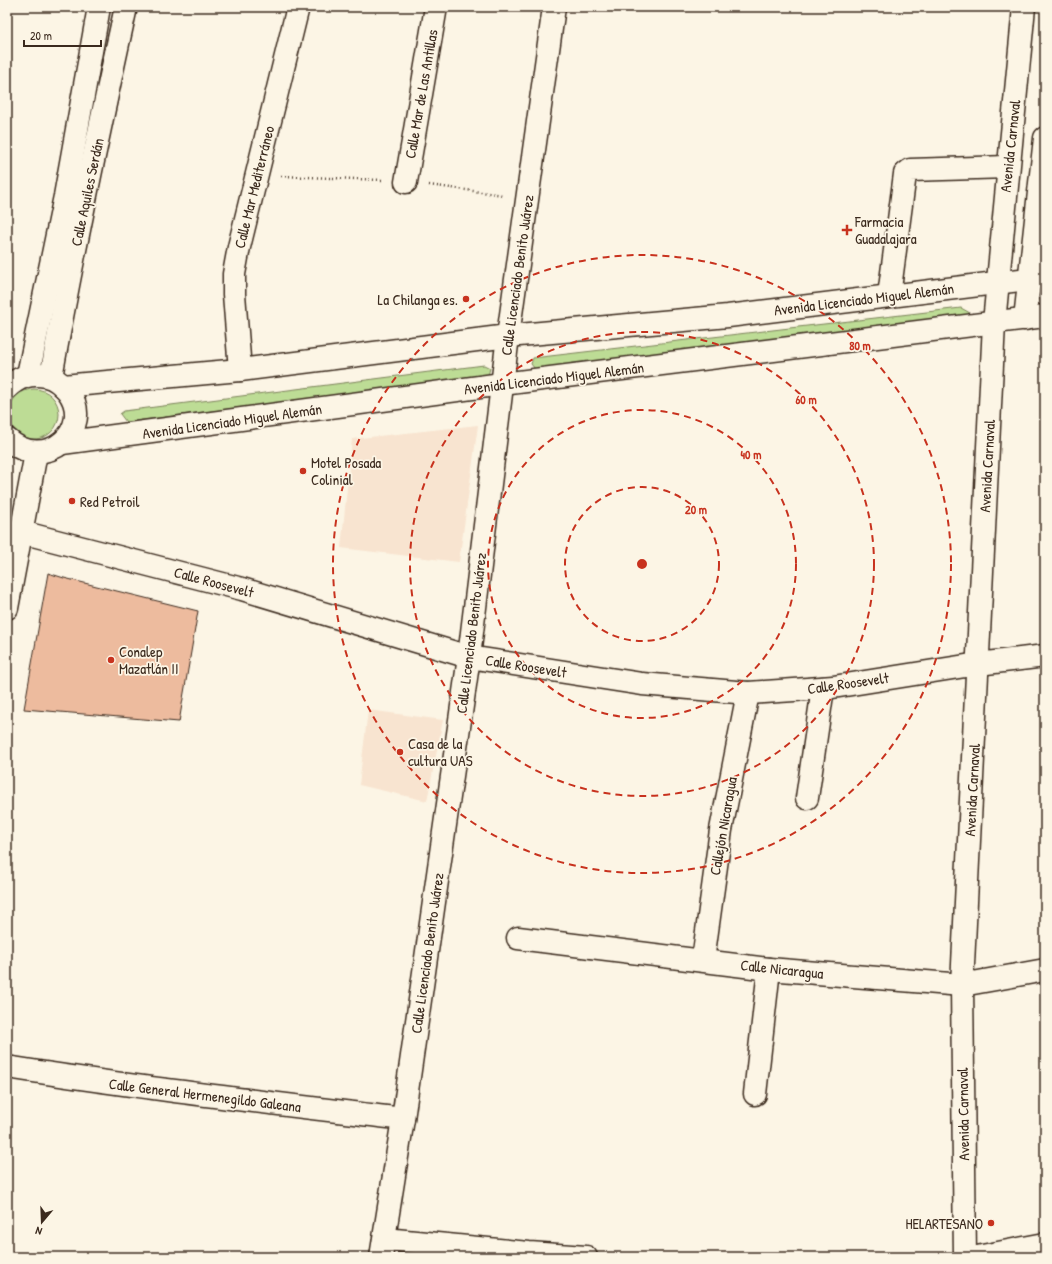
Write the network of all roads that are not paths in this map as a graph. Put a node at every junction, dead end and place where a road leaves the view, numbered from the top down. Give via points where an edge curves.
1 (99, 7) edge
2 (126, 7) edge
3 (298, 7) edge
4 (436, 7) edge
5 (554, 7) edge
6 (1024, 7) edge
7 (1045, 138) edge
8 (1008, 167) junction
9 (406, 182) dead end
10 (1037, 279) edge
11 (997, 284) junction
12 (890, 296) junction
13 (1035, 318) edge
14 (994, 323) junction
15 (508, 336) junction
16 (240, 370) junction
17 (28, 375) junction
18 (57, 381) junction
19 (502, 384) junction
20 (7, 388) edge
21 (7, 439) edge
22 (62, 443) junction
23 (36, 452) junction
24 (21, 532) junction
25 (7, 608) edge
26 (1045, 656) edge
27 (469, 657) junction
28 (978, 664) junction
29 (823, 688) junction
30 (748, 693) junction
31 (807, 798) dead end
32 (518, 938) dead end
33 (703, 960) junction
34 (769, 969) junction
35 (1045, 970) edge
36 (962, 985) junction
37 (7, 1067) edge
38 (755, 1094) dead end
39 (403, 1119) junction
40 (1045, 1244) edge
41 (383, 1248) edge
42 (586, 1257) edge
43 (965, 1257) edge
44 (977, 1257) edge

1 - 17 street, Calle Aquiles Serdán via 65,196
2 - 18 street, Calle Aquiles Serdán via 65,299
3 - 16 street, Calle Mar Mediterráneo via 234,274
4 - 9 street, Calle Mar de Las Antillas
5 - 15 street, Calle Licenciado Benito Juárez
6 - 8 street, Avenida Carnaval
7 - 10 street
8 - 11 street, Avenida Carnaval
8 - 12 street via 910,170 905,174
10 - 11 street, Avenida Licenciado Miguel Alemán
10 - 13 street
11 - 12 street, Avenida Licenciado Miguel Alemán
11 - 14 street, Avenida Carnaval
12 - 15 street, Avenida Licenciado Miguel Alemán via 728,316
13 - 14 street, Avenida Licenciado Miguel Alemán
14 - 19 street, Avenida Licenciado Miguel Alemán
14 - 28 street, Avenida Carnaval
15 - 16 street, Avenida Licenciado Miguel Alemán
15 - 19 street, Calle Licenciado Benito Juárez
16 - 18 street, Avenida Licenciado Miguel Alemán
17 - 18 street, Avenida Licenciado Miguel Alemán via 38,375
17 - 20 street
18 - 22 street via 71,396 75,408 75,421 71,433
19 - 22 street, Avenida Licenciado Miguel Alemán
19 - 27 street, Calle Licenciado Benito Juárez
21 - 23 street via 20,449
22 - 23 street via 45,452
23 - 24 street
24 - 25 street
24 - 27 street, Calle Roosevelt via 242,589
26 - 28 street, Calle Roosevelt
27 - 30 street, Calle Roosevelt via 642,684
27 - 39 street, Calle Licenciado Benito Juárez
28 - 29 street, Calle Roosevelt
28 - 36 street, Avenida Carnaval
29 - 30 street, Calle Roosevelt
29 - 31 street
30 - 33 street, Callejón Nicaragua via 720,830
32 - 33 street, Calle Nicaragua
33 - 34 street, Calle Nicaragua
34 - 36 street, Calle Nicaragua
34 - 38 street
35 - 36 street, Calle Nicaragua
36 - 43 street, Avenida Carnaval
37 - 39 street, Calle General Hermenegildo Galeana via 170,1092
39 - 41 street, Calle Licenciado Benito Juárez
40 - 44 street
41 - 42 street

